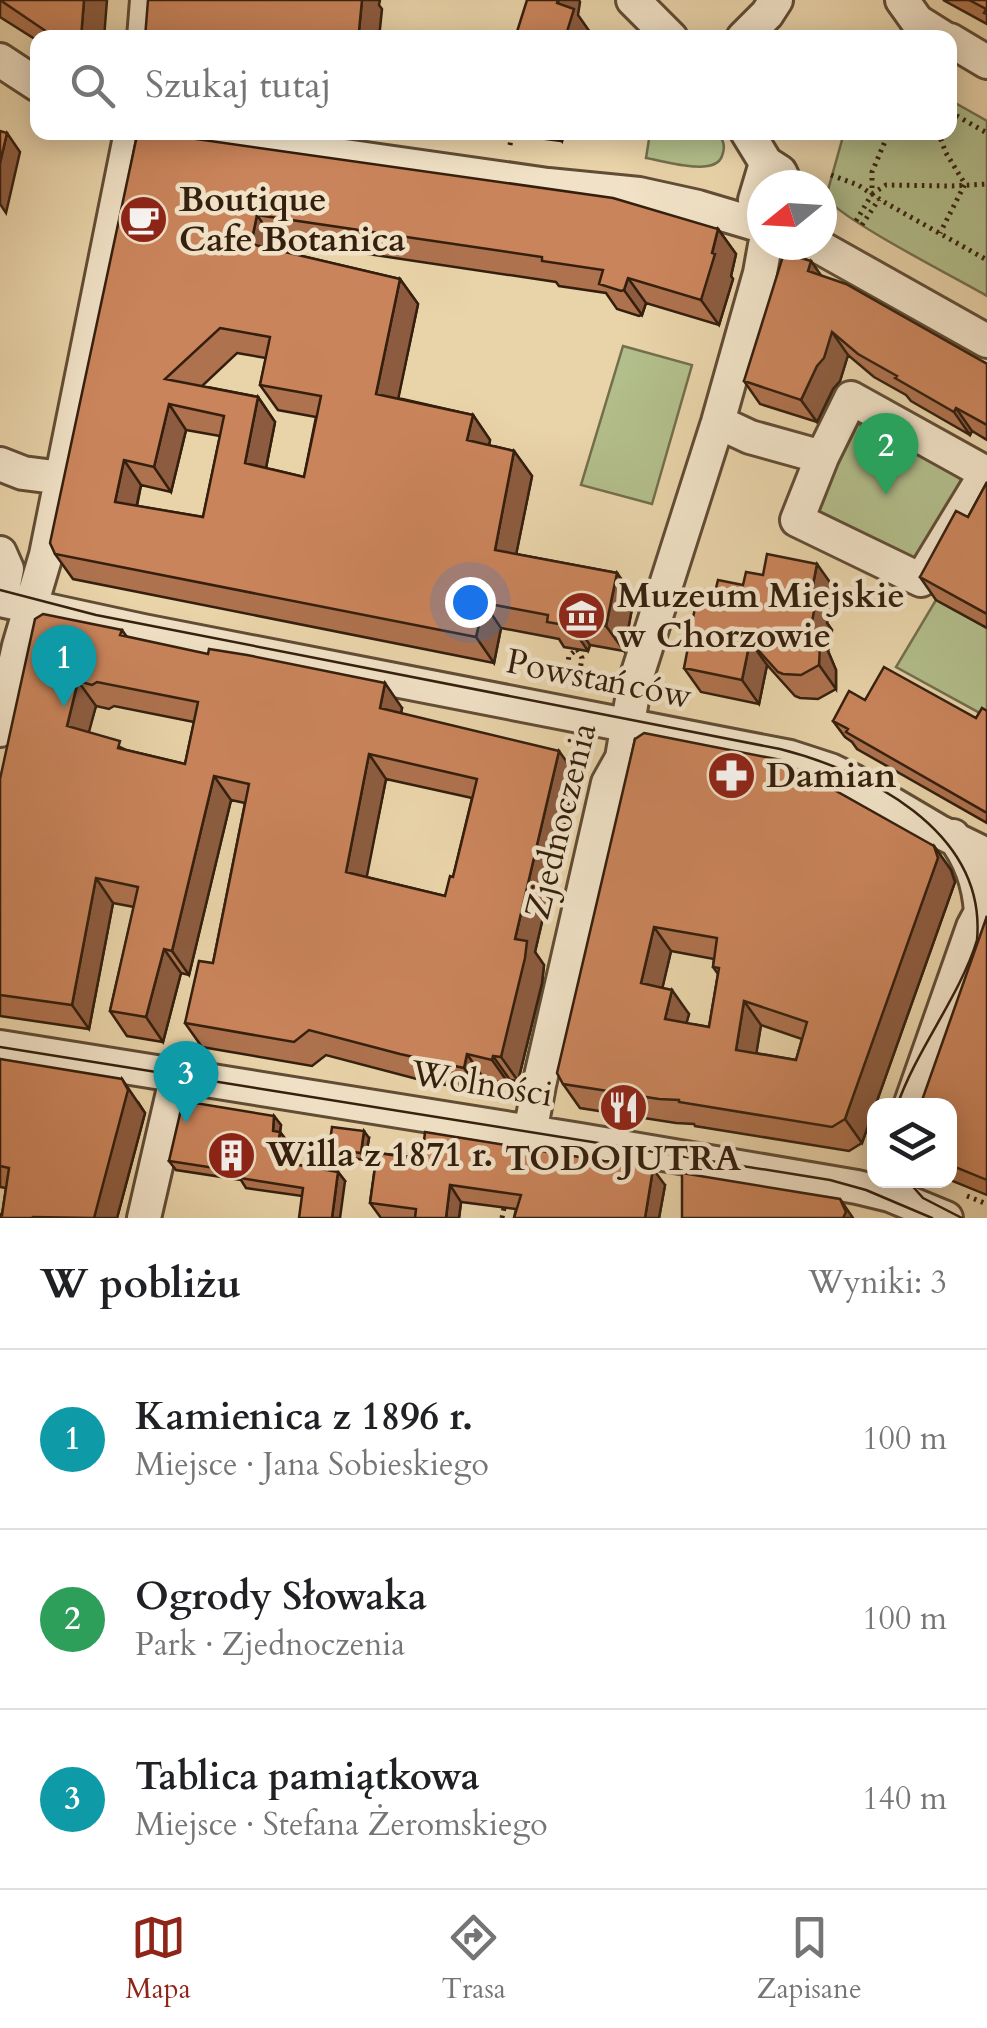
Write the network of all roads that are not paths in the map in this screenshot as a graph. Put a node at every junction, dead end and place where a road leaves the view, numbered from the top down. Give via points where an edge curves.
1 (147, 0) edge
2 (633, 0) edge
3 (776, 0) edge
4 (902, 0) edge
5 (145, 30) edge
6 (663, 30) edge
7 (751, 30) edge
8 (932, 30) edge
9 (957, 45) edge
10 (0, 60) edge
11 (987, 62) edge
12 (30, 80) edge
13 (129, 140) edge
14 (232, 140) edge
15 (753, 140) edge
16 (773, 170) edge
17 (747, 221) edge
18 (837, 254) edge
19 (762, 260) edge
20 (987, 341) edge
21 (718, 422) junction
22 (822, 457) junction
23 (0, 464) edge
24 (62, 478) junction
25 (0, 553) edge
26 (10, 602) edge
27 (627, 725) junction
28 (0, 730) edge
29 (952, 836) junction
30 (987, 855) edge
31 (984, 910) edge
32 (0, 1047) edge
33 (177, 1075) junction
34 (913, 1098) edge
35 (530, 1132) junction
36 (891, 1198) edge
37 (144, 1218) edge
38 (946, 1218) edge

1 - 5 street
2 - 6 street
3 - 7 street
4 - 8 street
9 - 11 street
10 - 12 street
13 - 24 street
14 - 17 street via 639,194
15 - 16 street
18 - 20 street
19 - 21 street, Zjednoczenia
21 - 22 street
21 - 27 street, Zjednoczenia via 637,674
22 - 22 street via 850,398 986,473 921,580 798,520
23 - 24 street
24 - 26 street via 43,571
25 - 26 street
26 - 27 street, Powstańców
26 - 28 street
27 - 29 street, Powstańców via 810,763
27 - 35 street, Zjednoczenia via 622,758 608,783
29 - 30 street, Powstańców
29 - 31 street via 977,881
31 - 34 street
32 - 33 street, Wolności
33 - 35 street, Wolności
33 - 37 street
35 - 36 street, Wolności
36 - 38 street, Wolności

